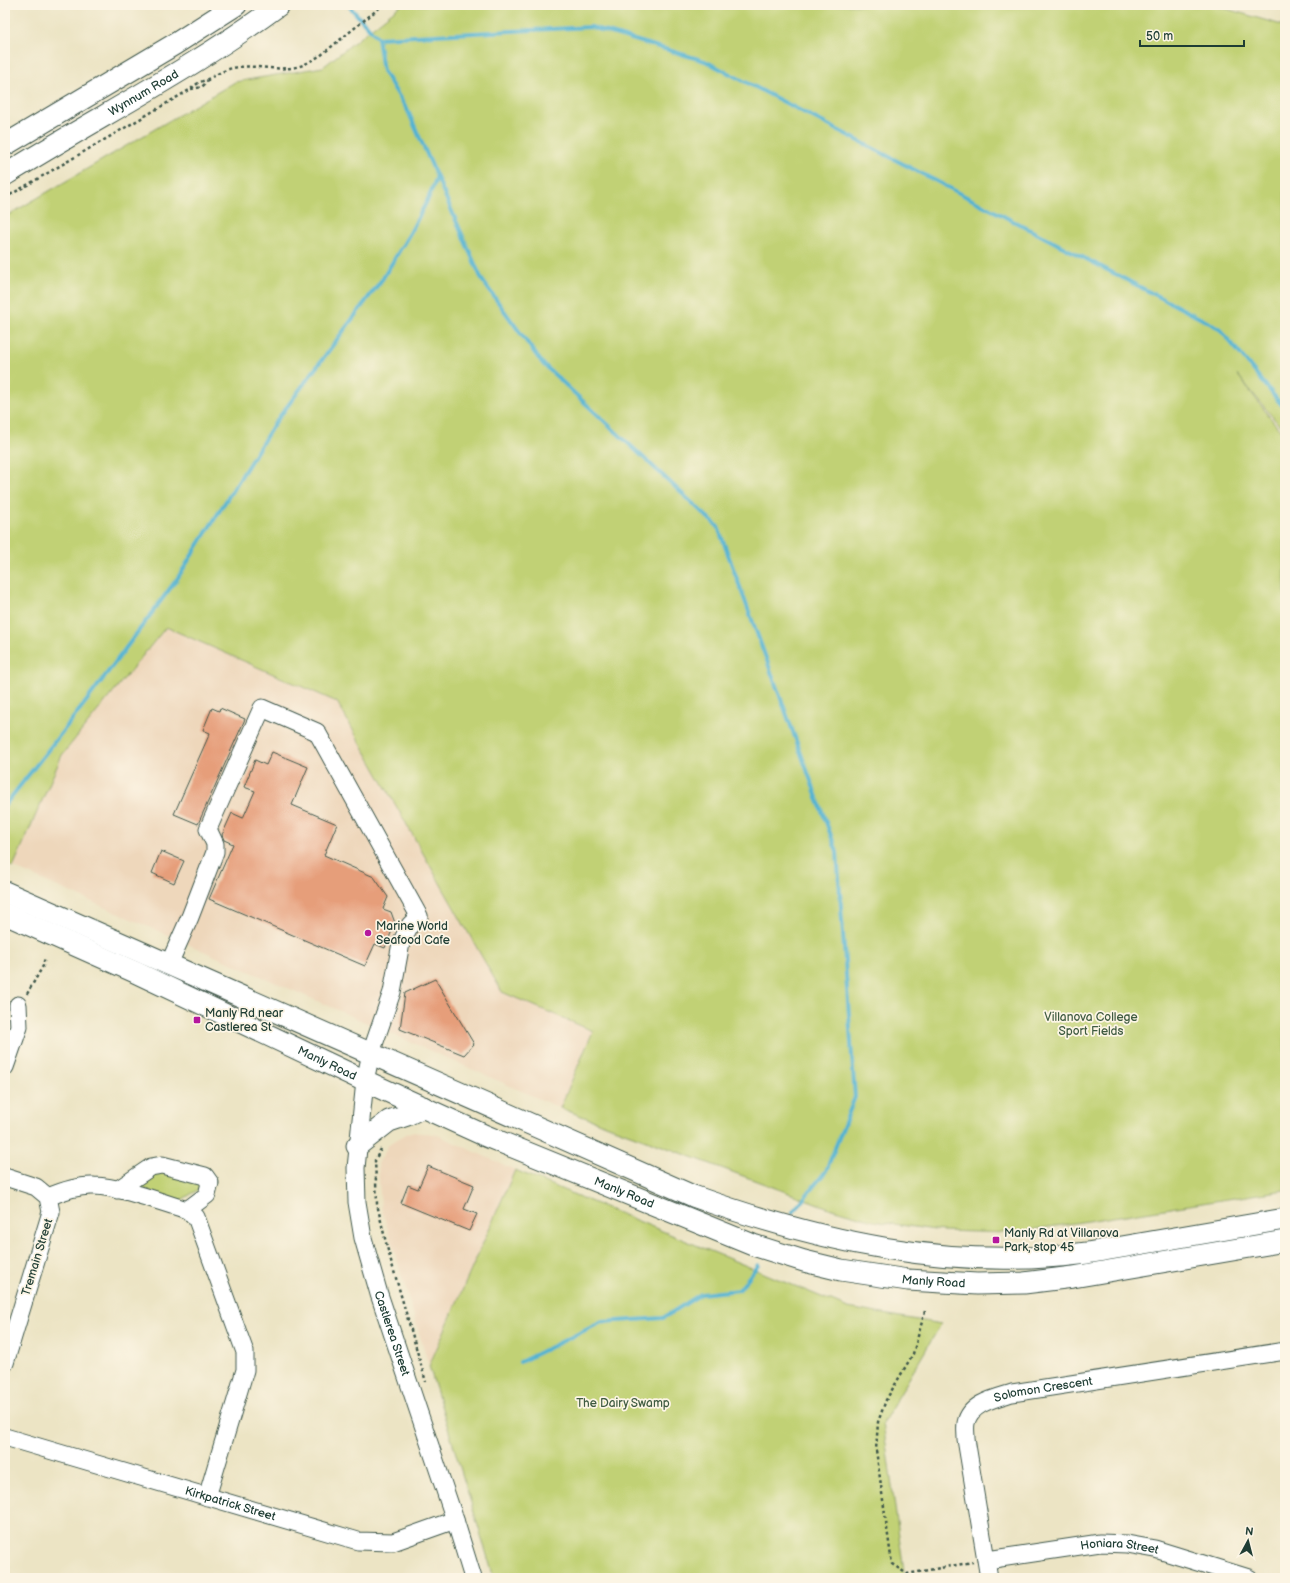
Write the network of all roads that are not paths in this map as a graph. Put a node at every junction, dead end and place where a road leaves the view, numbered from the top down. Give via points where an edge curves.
1 (236, 5) edge
2 (279, 5) edge
3 (5, 145) edge
4 (5, 176) edge
5 (5, 892) edge
6 (5, 914) edge
7 (169, 964) junction
8 (18, 1005) road end
9 (371, 1053) junction
10 (5, 1067) edge
11 (365, 1081) junction
12 (423, 1107) junction
13 (358, 1146) junction
14 (5, 1177) edge
15 (118, 1190) junction
16 (48, 1197) junction
17 (187, 1210) junction
18 (1285, 1219) edge
19 (1285, 1241) edge
20 (1285, 1351) edge
21 (5, 1363) edge
22 (5, 1437) edge
23 (207, 1496) junction
24 (455, 1520) junction
25 (987, 1560) junction
26 (473, 1578) edge
27 (990, 1578) edge
28 (1249, 1578) edge

1 - 3 main road, Wynnum Road
2 - 4 main road, Wynnum Road via 215,50 66,137
5 - 7 main road, Manly Road
6 - 11 main road, Manly Road via 135,972
7 - 9 main road, Manly Road
7 - 9 street, Castlerea Street via 215,852 215,844 208,829 262,708 317,732 419,916 410,925 401,943 392,992
8 - 10 street via 19,1027
9 - 11 street, Castlerea Street
9 - 18 main road, Manly Road via 693,1196 772,1223 856,1243 949,1257 987,1259 1062,1256
11 - 12 main road, Manly Road
11 - 13 street, Castlerea Street
12 - 13 main road via 389,1121
12 - 19 main road, Manly Road via 522,1151 752,1245 804,1261 872,1276 940,1283 1024,1282 1073,1277
13 - 24 street, Castlerea Street via 356,1185 363,1238 379,1294
14 - 16 street via 36,1187
15 - 16 street via 93,1185 70,1189
15 - 17 street
15 - 17 street via 150,1167 162,1165 205,1176 210,1183 207,1195
16 - 21 street, Tremain Street via 51,1212
17 - 23 street via 196,1217 201,1228 245,1352 245,1370
20 - 25 street, Solomon Crescent via 1012,1393 985,1401 975,1408 966,1422 966,1439
22 - 23 street, Kirkpatrick Street
23 - 24 street, Kirkpatrick Street via 358,1541 393,1542
24 - 26 street, Castlerea Street
25 - 27 street, Solomon Crescent
25 - 28 street, Honiara Street via 1100,1543 1127,1544 1155,1549

